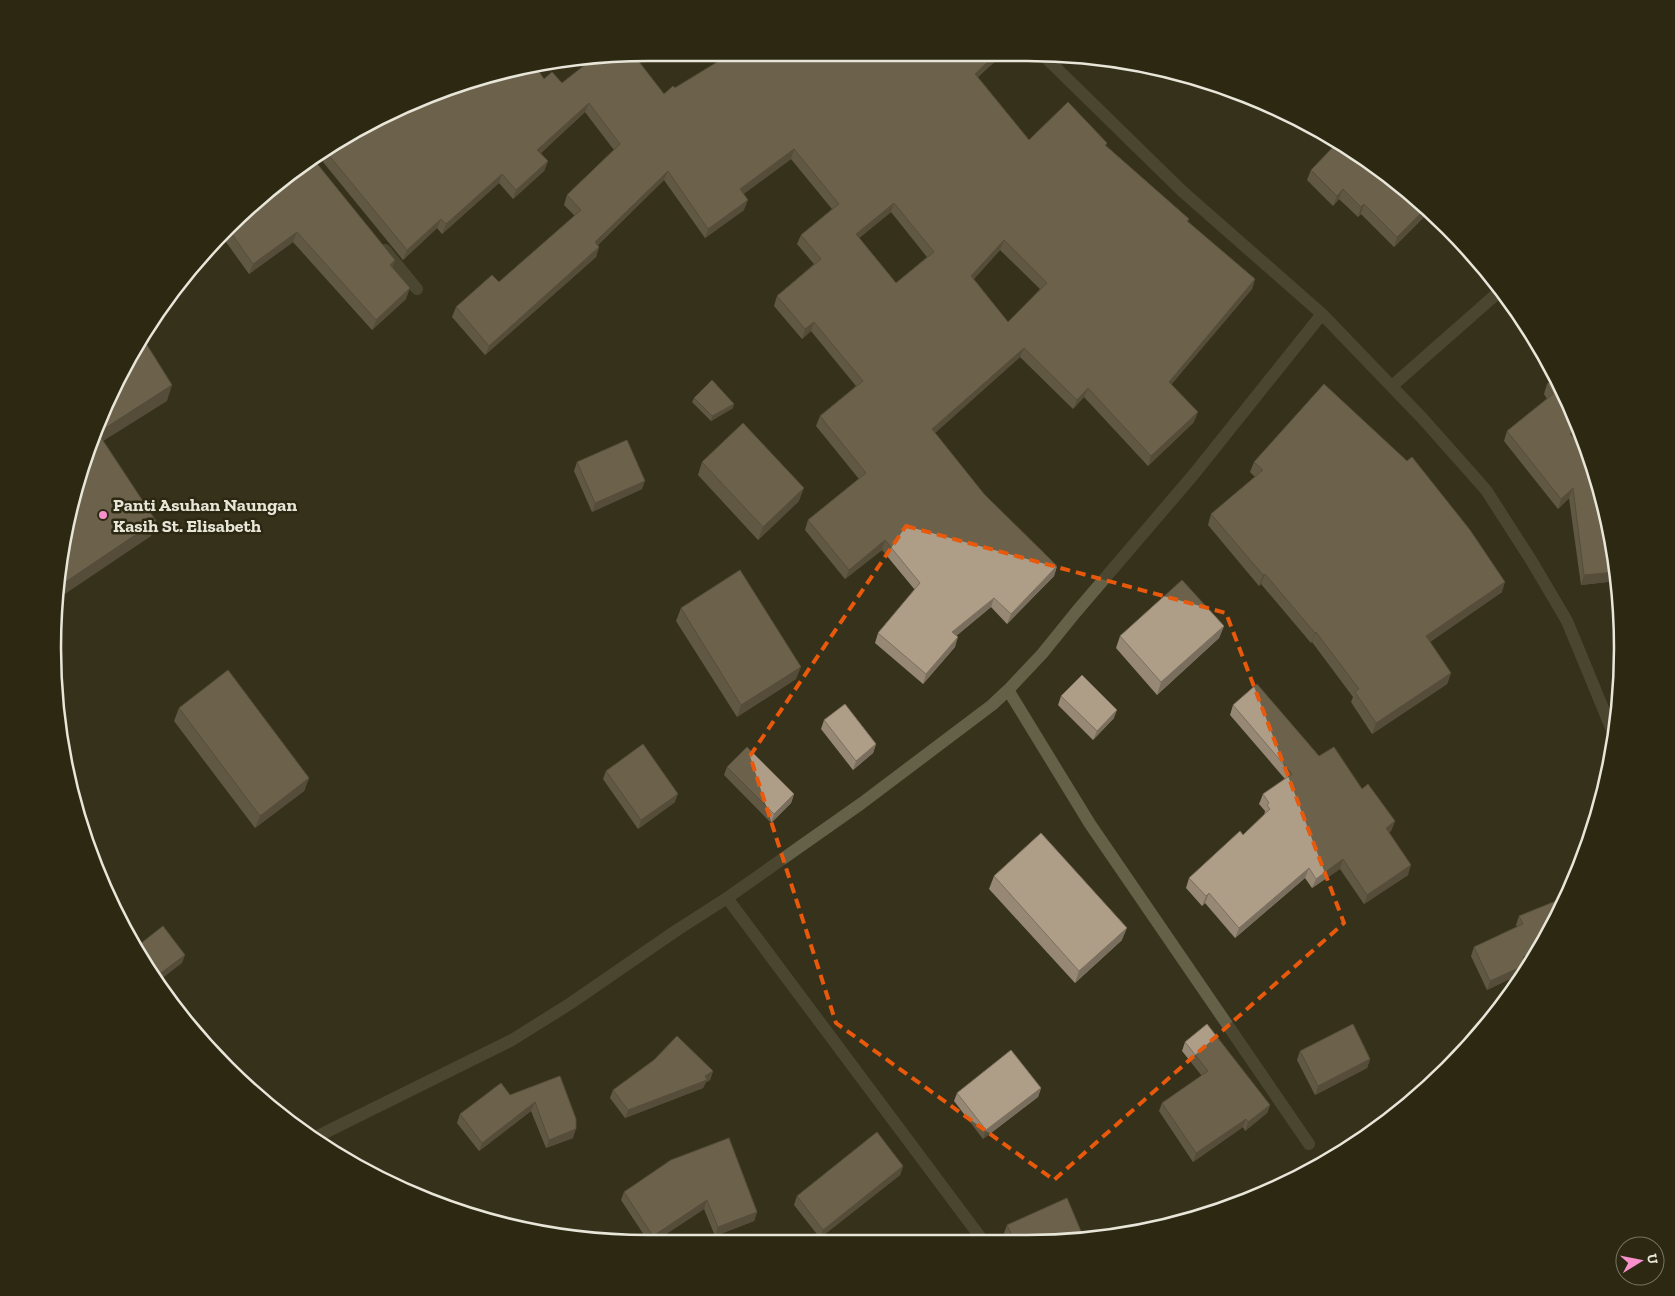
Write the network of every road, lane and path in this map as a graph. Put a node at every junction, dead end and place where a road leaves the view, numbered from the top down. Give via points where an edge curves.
1 (1050, 62) edge
2 (380, 244) edge
3 (417, 289) dead end
4 (1496, 295) edge
5 (1322, 314) junction
6 (1392, 386) junction
7 (1008, 690) junction
8 (1609, 723) edge
9 (727, 898) junction
10 (320, 1135) edge
11 (1309, 1144) dead end
12 (979, 1235) edge

1 - 5 street via 1182,191
2 - 3 street
4 - 6 street
5 - 6 street
5 - 7 street via 1194,474
6 - 8 street via 1486,490 1567,621
7 - 9 street via 862,803
7 - 11 street via 1090,824
9 - 10 street via 512,1040
9 - 12 street

